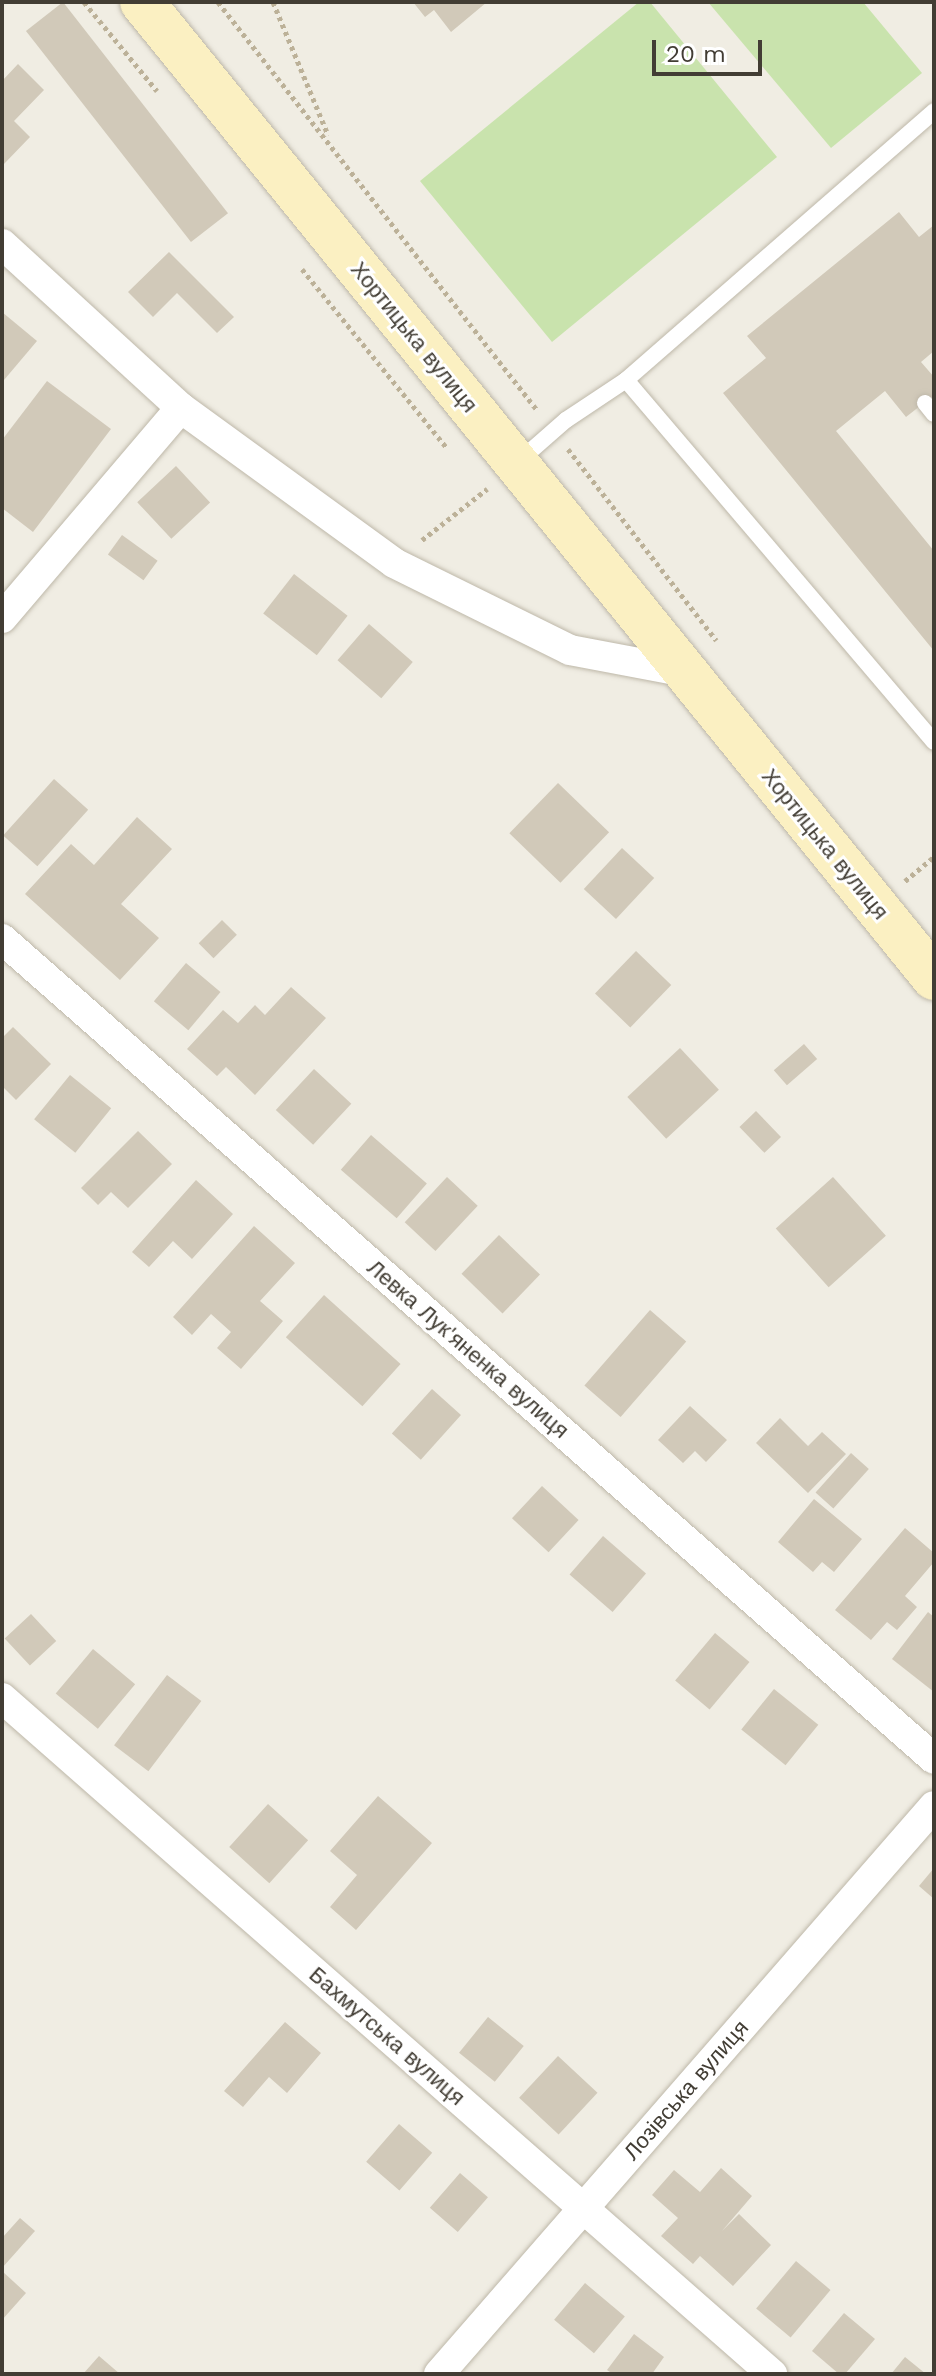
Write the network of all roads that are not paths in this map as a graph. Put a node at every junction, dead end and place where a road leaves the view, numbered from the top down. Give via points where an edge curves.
1 (142, 2) edge
2 (934, 111) edge
3 (2, 244) edge
4 (626, 380) junction
5 (181, 408) junction
6 (517, 463) junction
7 (2, 618) edge
8 (686, 672) junction
9 (934, 742) edge
10 (2, 939) edge
11 (934, 978) edge
12 (2, 1698) edge
13 (934, 1759) edge
14 (934, 1806) edge
15 (583, 2209) junction
16 (439, 2374) edge
17 (772, 2374) edge

1 - 6 street, Хортицька вулиця
2 - 4 lane
3 - 5 street
4 - 6 lane
4 - 9 lane
5 - 7 street
5 - 8 street via 394,563 570,650
6 - 8 street, Хортицька вулиця
8 - 11 street, Хортицька вулиця
10 - 13 street, Левка Лук'яненка вулиця
12 - 15 street, Бахмутська вулиця
14 - 15 street, Лозівська вулиця
15 - 16 street, Лозівська вулиця
15 - 17 street, Бахмутська вулиця

